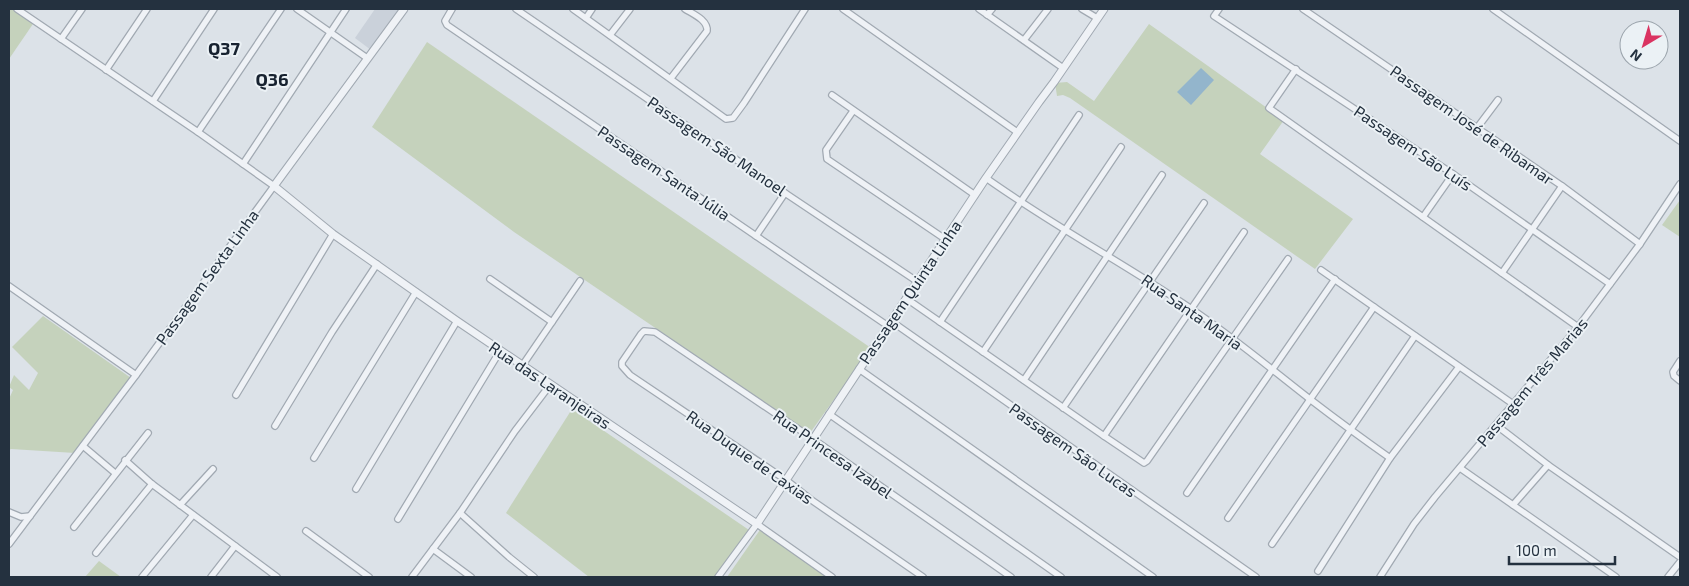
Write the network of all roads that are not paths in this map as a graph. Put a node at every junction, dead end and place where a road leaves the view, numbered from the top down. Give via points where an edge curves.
1 (17, 9) edge
2 (82, 9) edge
3 (147, 9) edge
4 (214, 9) edge
5 (281, 9) edge
6 (297, 9) edge
7 (346, 9) edge
8 (404, 9) edge
9 (452, 9) edge
10 (516, 9) edge
11 (573, 9) edge
12 (592, 9) edge
13 (630, 9) edge
14 (685, 9) edge
15 (805, 9) edge
16 (843, 9) edge
17 (979, 9) edge
18 (992, 9) edge
19 (1048, 9) edge
20 (1082, 9) edge
21 (1104, 9) edge
22 (1219, 9) edge
23 (1304, 9) edge
24 (1493, 9) edge
25 (987, 15) junction
26 (586, 18) junction
27 (1097, 18) junction
28 (330, 32) junction
29 (610, 35) junction
30 (61, 39) junction
31 (1024, 40) junction
32 (367, 58) junction
33 (1063, 68) junction
34 (1296, 69) junction
35 (106, 70) junction
36 (671, 78) junction
37 (832, 95) dead end
38 (1498, 100) dead end
39 (153, 101) junction
40 (853, 110) junction
41 (1079, 115) dead end
42 (1477, 128) junction
43 (198, 132) junction
44 (1018, 132) junction
45 (1680, 141) edge
46 (1121, 147) dead end
47 (242, 164) junction
48 (1453, 174) junction
49 (1162, 175) dead end
50 (986, 178) junction
51 (1680, 184) edge
52 (274, 186) junction
53 (1562, 186) junction
54 (785, 193) junction
55 (975, 195) junction
56 (1021, 203) junction
57 (1204, 203) dead end
58 (1423, 218) junction
59 (1066, 230) junction
60 (1532, 230) junction
61 (1244, 232) dead end
62 (334, 234) junction
63 (756, 236) junction
64 (945, 239) junction
65 (1640, 244) junction
66 (1108, 256) junction
67 (1288, 258) dead end
68 (377, 264) junction
69 (1321, 270) dead end
70 (1502, 272) junction
71 (490, 279) dead end
72 (1335, 279) junction
73 (580, 281) dead end
74 (918, 282) junction
75 (1151, 282) junction
76 (1610, 284) junction
77 (9, 286) edge
78 (416, 292) junction
79 (907, 299) junction
80 (1374, 307) junction
81 (1192, 309) junction
82 (457, 322) junction
83 (552, 322) junction
84 (940, 322) junction
85 (890, 323) junction
86 (1578, 328) junction
87 (655, 332) joint
88 (1415, 336) junction
89 (1232, 338) junction
90 (500, 351) junction
91 (983, 352) junction
92 (1680, 361) edge
93 (522, 366) junction
94 (1459, 366) junction
95 (1272, 368) junction
96 (858, 370) junction
97 (136, 375) junction
98 (1024, 380) junction
99 (1680, 381) edge
100 (550, 386) junction
101 (236, 395) dead end
102 (1310, 399) junction
103 (1513, 404) junction
104 (1063, 408) junction
105 (829, 414) junction
106 (1496, 425) junction
107 (275, 426) dead end
108 (1350, 430) junction
109 (148, 433) dead end
110 (1104, 436) junction
111 (813, 439) junction
112 (83, 446) junction
113 (314, 458) dead end
114 (1390, 458) junction
115 (126, 460) junction
116 (1548, 465) junction
117 (1460, 468) junction
118 (213, 469) dead end
119 (115, 473) junction
120 (786, 480) junction
121 (152, 484) junction
122 (356, 489) dead end
123 (1186, 493) dead end
124 (180, 505) junction
125 (1514, 505) junction
126 (9, 512) edge
127 (460, 513) junction
128 (193, 515) junction
129 (30, 516) junction
130 (1228, 518) dead end
131 (398, 520) dead end
132 (757, 524) junction
133 (74, 527) dead end
134 (306, 531) dead end
135 (9, 544) edge
136 (1272, 544) dead end
137 (235, 546) junction
138 (433, 549) junction
139 (96, 552) dead end
140 (1680, 557) edge
141 (1680, 562) edge
142 (1318, 570) dead end
143 (142, 577) edge
144 (211, 577) edge
145 (277, 577) edge
146 (369, 577) edge
147 (412, 577) edge
148 (471, 577) edge
149 (534, 577) edge
150 (718, 577) edge
151 (832, 577) edge
152 (923, 577) edge
153 (1011, 577) edge
154 (1061, 577) edge
155 (1153, 577) edge
156 (1256, 577) edge
157 (1380, 577) edge
158 (1616, 577) edge
159 (1668, 577) edge

1 - 30 street
2 - 30 street
3 - 35 street
4 - 39 street
5 - 43 street
6 - 28 street
7 - 28 street
8 - 32 street, Passagem Sexta Linha
9 - 63 street, Passagem Santa Júlia via 446,17 447,25
10 - 54 street, Passagem São Manoel
11 - 26 street
12 - 26 street
13 - 29 street
14 - 36 street via 705,22 707,31
15 - 36 street via 733,118 726,119
16 - 44 street
17 - 25 street
18 - 25 street
19 - 31 street
20 - 27 street
21 - 27 street, Passagem Quinta Linha
22 - 34 street, Passagem São Luís via 1214,16
23 - 42 street, Passagem José de Ribamar
24 - 45 street
25 - 31 street
26 - 29 street
27 - 33 street, Passagem Quinta Linha
28 - 32 street
28 - 47 street
29 - 36 street
30 - 35 street
31 - 33 street
32 - 52 street, Passagem Sexta Linha
33 - 44 street, Passagem Quinta Linha
34 - 48 street, Passagem São Luís
34 - 58 street via 1269,108
35 - 39 street
37 - 40 street
38 - 42 street
39 - 43 street
40 - 55 street
40 - 64 street via 826,150 827,159
41 - 56 street
42 - 53 street, Passagem José de Ribamar
43 - 47 street
44 - 50 street, Passagem Quinta Linha
46 - 59 street
47 - 52 street
48 - 58 street
48 - 60 street, Passagem São Luís
49 - 66 street
50 - 55 street, Passagem Quinta Linha
50 - 56 street, Rua Santa Maria
51 - 65 street, Passagem Três Marias
52 - 62 street, Rua das Laranjeiras
52 - 97 street, Passagem Sexta Linha
53 - 60 street
53 - 65 street, Passagem José de Ribamar
54 - 63 street
54 - 74 street, Passagem São Manoel
55 - 64 street, Passagem Quinta Linha
56 - 59 street, Rua Santa Maria
56 - 84 street
57 - 75 street
58 - 70 street
59 - 66 street, Rua Santa Maria
59 - 91 street
60 - 70 street
60 - 76 street, Passagem São Luís
61 - 81 street
62 - 68 street, Rua das Laranjeiras
62 - 101 street
63 - 85 street, Passagem Santa Júlia
64 - 74 street, Passagem Quinta Linha
65 - 76 street, Passagem Três Marias
66 - 75 street, Rua Santa Maria
66 - 98 street
67 - 89 street
68 - 78 street, Rua das Laranjeiras
68 - 107 street
69 - 72 street
70 - 86 street
71 - 83 street
72 - 80 street
72 - 95 street
73 - 83 street
74 - 79 street, Passagem Quinta Linha
75 - 81 street, Rua Santa Maria
75 - 104 street
76 - 86 street, Passagem Três Marias
77 - 97 street
78 - 82 street, Rua das Laranjeiras
78 - 113 street
79 - 84 street
79 - 85 street, Passagem Quinta Linha
80 - 88 street
80 - 102 street
81 - 89 street, Rua Santa Maria
81 - 110 street
82 - 90 street, Rua das Laranjeiras
82 - 122 street
83 - 93 street
84 - 91 street
85 - 96 street, Passagem Quinta Linha
85 - 156 street, Passagem São Lucas
86 - 103 street, Passagem Três Marias
87 - 111 street, Rua Princesa Izabel
87 - 120 street, Rua Duque de Caxias via 644,331 641,334 622,362 625,370
88 - 94 street
88 - 108 street
89 - 95 street, Rua Santa Maria
89 - 110 street via 1147,461 1142,462
90 - 93 street, Rua das Laranjeiras
90 - 131 street
91 - 98 street
92 - 99 street via 1673,372
93 - 100 street, Rua das Laranjeiras
94 - 103 street
94 - 114 street
95 - 102 street, Rua Santa Maria
95 - 123 street
96 - 105 street, Passagem Quinta Linha
96 - 155 street
97 - 112 street, Passagem Sexta Linha
98 - 104 street
100 - 127 street via 515,431
100 - 132 street, Rua das Laranjeiras
102 - 108 street, Rua Santa Maria
102 - 130 street
103 - 106 street, Passagem Três Marias
104 - 110 street
105 - 111 street, Passagem Quinta Linha
105 - 154 street
106 - 116 street
106 - 117 street, Passagem Três Marias
108 - 114 street, Rua Santa Maria
108 - 136 street
109 - 115 street
111 - 120 street, Passagem Quinta Linha
111 - 153 street, Rua Princesa Izabel
112 - 119 street
112 - 129 street, Passagem Sexta Linha
114 - 142 street
115 - 119 street
115 - 121 street
116 - 125 street
116 - 140 street
117 - 125 street
117 - 157 street, Passagem Três Marias via 1414,524
118 - 124 street
119 - 133 street
120 - 132 street, Passagem Quinta Linha
120 - 152 street, Rua Duque de Caxias
121 - 124 street
121 - 139 street
124 - 128 street
125 - 158 street
126 - 129 street
127 - 138 street
127 - 149 street
128 - 137 street
128 - 143 street
129 - 135 street, Passagem Sexta Linha
132 - 150 street, Passagem Quinta Linha
132 - 151 street, Rua das Laranjeiras
134 - 146 street
137 - 144 street
137 - 145 street
138 - 147 street
138 - 148 street
141 - 159 street

